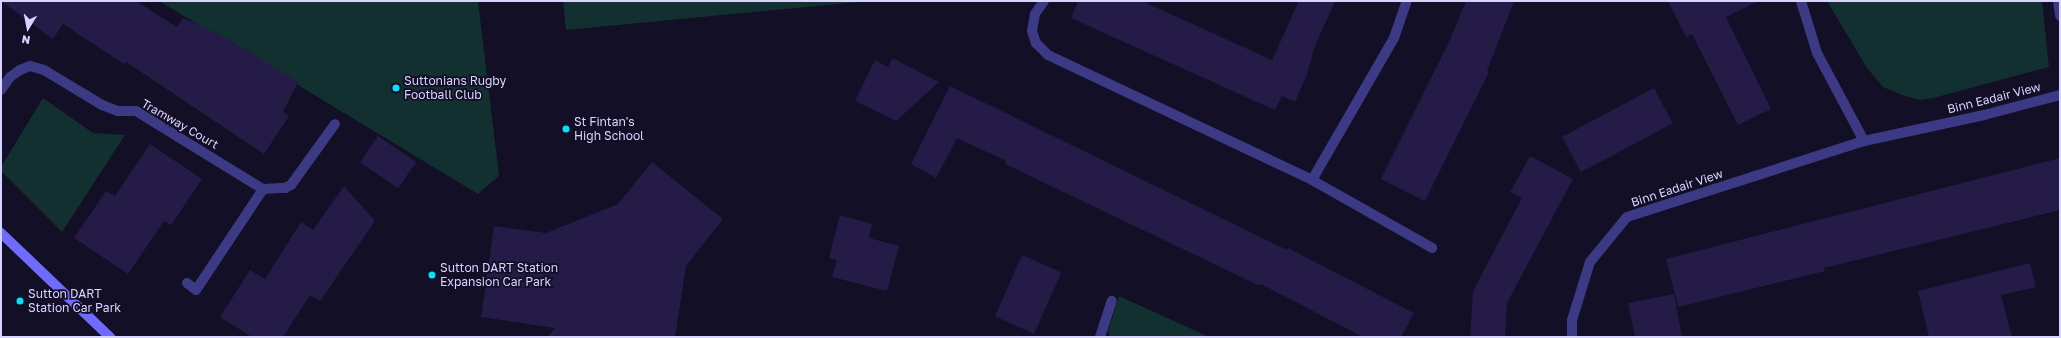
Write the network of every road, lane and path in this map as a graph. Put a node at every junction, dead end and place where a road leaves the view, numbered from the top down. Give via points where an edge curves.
1 (1044, 1) edge
2 (1407, 1) edge
3 (1801, 1) edge
4 (2058, 1) edge
5 (2060, 16) edge
6 (1, 90) edge
7 (2060, 95) edge
8 (335, 124) dead end
9 (1864, 141) junction
10 (1312, 180) junction
11 (263, 189) junction
12 (1, 233) edge
13 (1432, 248) dead end
14 (187, 283) dead end
15 (1112, 300) dead end
16 (110, 337) edge
17 (1100, 337) edge
18 (1572, 337) edge

1 - 10 street via 1035,14 1032,31 1036,43 1048,55
2 - 10 street via 1394,38
3 - 9 street via 1817,54
4 - 5 street
6 - 11 street, Tramway Court via 10,77 20,70 30,66 44,70 102,105 118,111 136,111
7 - 9 street, Binn Eadair View via 1984,115
8 - 11 street via 291,185 285,188
9 - 18 street, Binn Eadair View via 1626,217 1590,262 1572,320
10 - 13 street
11 - 14 street via 196,290
12 - 16 main road
15 - 17 street

